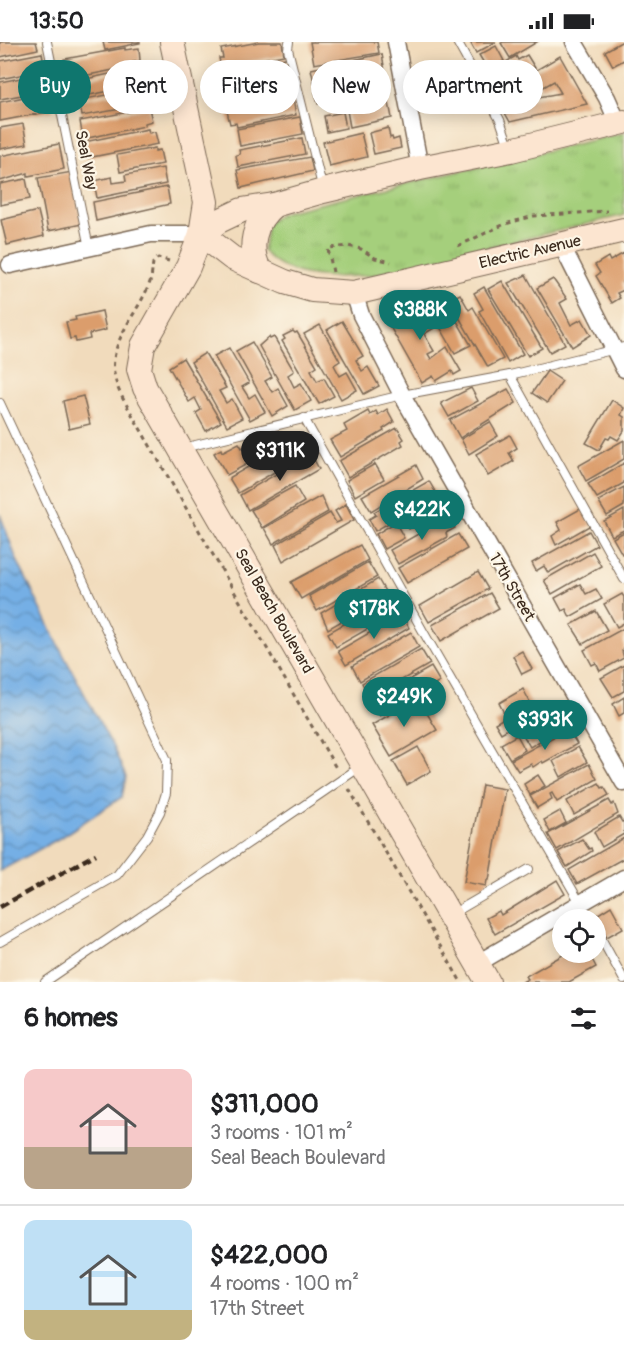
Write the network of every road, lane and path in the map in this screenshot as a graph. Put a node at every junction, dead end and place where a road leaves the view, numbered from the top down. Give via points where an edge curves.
1 (47, 42) edge
2 (172, 42) edge
3 (289, 42) edge
4 (396, 42) edge
5 (457, 42) edge
6 (574, 42) edge
7 (621, 122) edge
8 (511, 150) junction
9 (420, 168) junction
10 (323, 191) junction
11 (274, 205) junction
12 (619, 220) edge
13 (201, 234) junction
14 (561, 244) junction
15 (89, 248) junction
16 (452, 249) dead end
17 (158, 258) dead end
18 (399, 261) dead end
19 (10, 265) dead end
20 (260, 271) junction
21 (150, 283) dead end
22 (346, 292) junction
23 (618, 348) edge
24 (624, 369) edge
25 (510, 375) junction
26 (402, 395) junction
27 (0, 403) edge
28 (304, 418) junction
29 (180, 449) junction
30 (624, 579) edge
31 (363, 765) junction
32 (624, 783) edge
33 (529, 869) dead end
34 (624, 878) edge
35 (581, 903) junction
36 (584, 909) edge
37 (450, 915) junction
38 (0, 942) edge
39 (606, 947) edge
40 (483, 972) edge
41 (624, 980) edge
42 (45, 982) edge

1 - 15 lane, Seal Way
2 - 13 main road, Seal Beach Boulevard via 205,192
3 - 10 lane
4 - 9 street
5 - 8 lane via 500,120
6 - 7 street
7 - 8 main road
8 - 9 main road
9 - 10 main road
10 - 11 main road
11 - 13 main road via 242,210
11 - 20 main road via 263,214 255,230 252,252
12 - 14 main road, Electric Avenue
12 - 16 path via 534,216 505,224
13 - 15 street via 151,234
13 - 20 main road, Electric Avenue via 232,258
13 - 29 main road, Seal Beach Boulevard via 188,267 140,356 145,388
14 - 22 main road, Electric Avenue
14 - 23 street
15 - 19 street
17 - 21 path via 153,263
18 - 22 path via 375,258 348,246 328,249
20 - 22 main road, Electric Avenue via 312,290
22 - 26 street, 17th Street
23 - 24 street
23 - 25 lane
25 - 26 lane
25 - 30 lane
26 - 28 lane
26 - 32 street, 17th Street
27 - 38 lane via 167,760 166,793 160,812 117,875
28 - 29 lane
28 - 35 lane
29 - 31 main road, Seal Beach Boulevard
31 - 37 main road, Seal Beach Boulevard
31 - 42 lane
33 - 37 lane
34 - 35 street
35 - 36 lane
35 - 40 street
37 - 40 main road, Seal Beach Boulevard
39 - 41 lane

